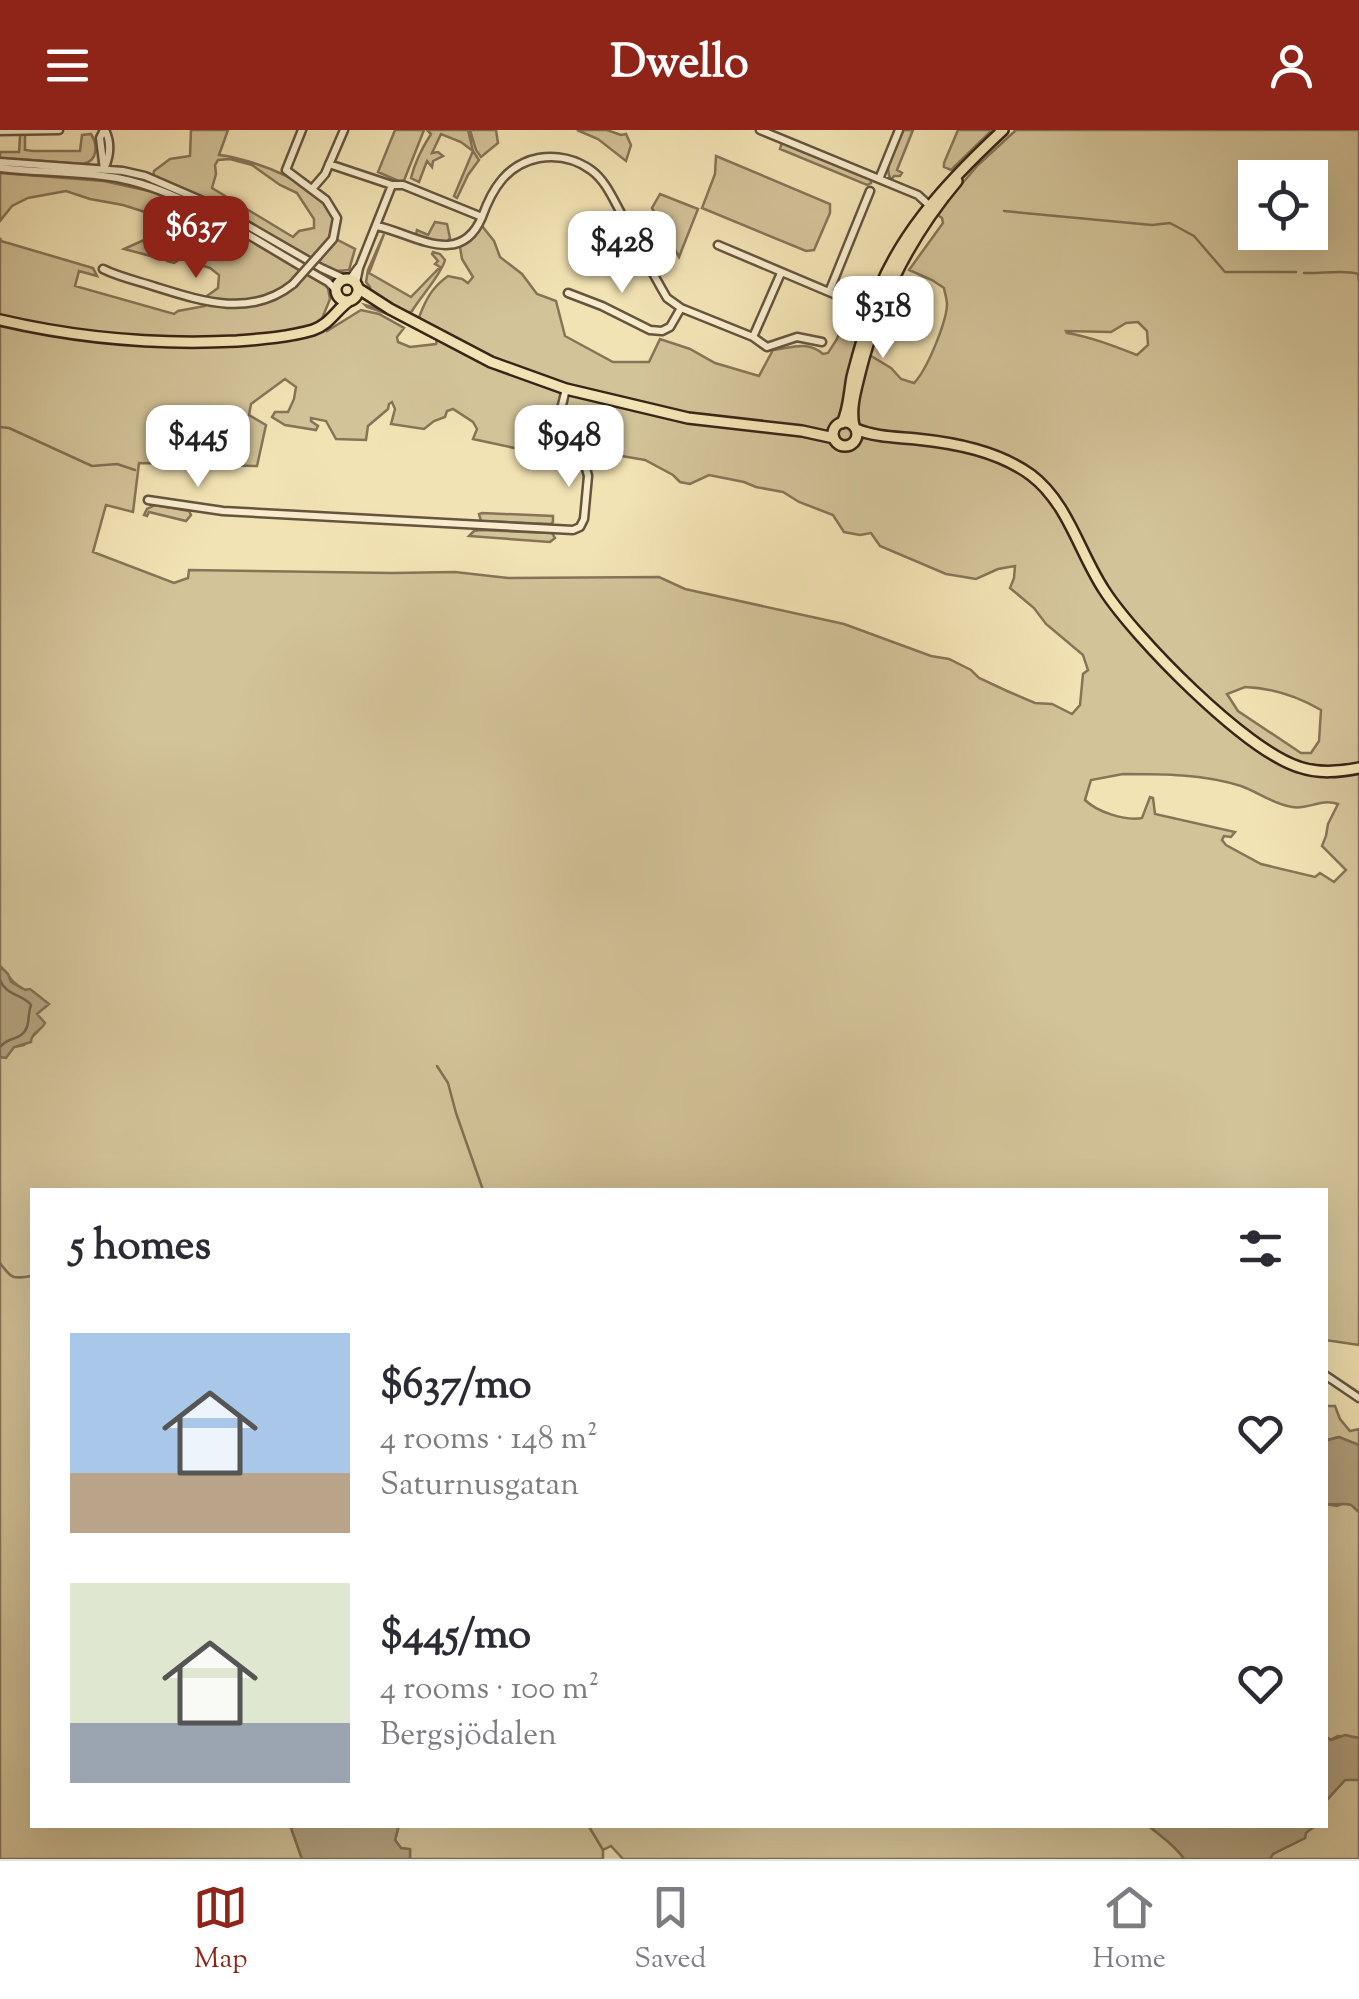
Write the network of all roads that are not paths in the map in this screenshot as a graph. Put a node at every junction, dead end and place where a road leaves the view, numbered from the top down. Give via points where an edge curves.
1 (60, 130) edge
2 (105, 130) edge
3 (302, 130) edge
4 (344, 130) edge
5 (760, 130) edge
6 (899, 130) edge
7 (1003, 130) edge
8 (0, 131) edge
9 (105, 156) junction
10 (330, 164) junction
11 (0, 165) edge
12 (89, 168) junction
13 (123, 171) junction
14 (103, 173) junction
15 (879, 179) junction
16 (392, 186) junction
17 (312, 188) junction
18 (870, 191) dead end
19 (932, 208) junction
20 (482, 217) junction
21 (377, 226) junction
22 (718, 246) dead end
23 (103, 268) dead end
24 (781, 272) junction
25 (352, 282) junction
26 (829, 292) junction
27 (568, 293) dead end
28 (344, 297) junction
29 (681, 308) junction
30 (390, 309) junction
31 (874, 311) junction
32 (0, 320) edge
33 (895, 320) dead end
34 (753, 337) junction
35 (822, 342) dead end
36 (566, 389) junction
37 (839, 424) junction
38 (855, 428) junction
39 (802, 431) junction
40 (895, 437) junction
41 (834, 438) junction
42 (854, 442) junction
43 (148, 500) dead end
44 (1359, 768) edge
45 (1328, 1377) edge
46 (1359, 1398) edge

1 - 8 street
2 - 9 street
3 - 17 street via 286,170
4 - 10 street
5 - 15 street
6 - 15 street
7 - 19 main road
9 - 12 street
9 - 13 street
9 - 14 street
10 - 16 street
10 - 17 street
11 - 12 street
11 - 14 street
12 - 14 street
13 - 14 street
13 - 25 street via 192,196
14 - 28 street via 176,198
15 - 19 street
16 - 20 street
16 - 21 street
17 - 23 street, bridge via 332,207 337,230 293,284 269,298 223,304
18 - 26 street
19 - 31 main road via 895,254
20 - 21 street via 464,240 447,245
20 - 29 street via 500,181 518,166 543,158 576,162 610,191 664,294
21 - 25 street
22 - 24 street
24 - 26 street
24 - 34 street
25 - 28 main road via 358,294
25 - 28 main road via 338,284
25 - 30 main road
26 - 31 street
27 - 29 street via 654,331 670,327
28 - 30 main road
28 - 32 main road via 308,330 280,338 180,342
29 - 34 street
30 - 36 main road via 502,366
31 - 33 street
31 - 37 main road
31 - 38 main road via 852,413
34 - 35 street via 770,347 797,338
36 - 39 main road via 699,420
36 - 43 street via 561,419 588,476 584,519 573,530 223,511
37 - 38 main road
37 - 39 main road
37 - 41 main road
38 - 40 main road
38 - 42 main road
39 - 41 main road
40 - 42 main road
40 - 44 main road via 981,451 1029,474 1059,506 1113,604 1218,712 1291,764 1323,772
41 - 42 main road via 842,446
45 - 46 street

